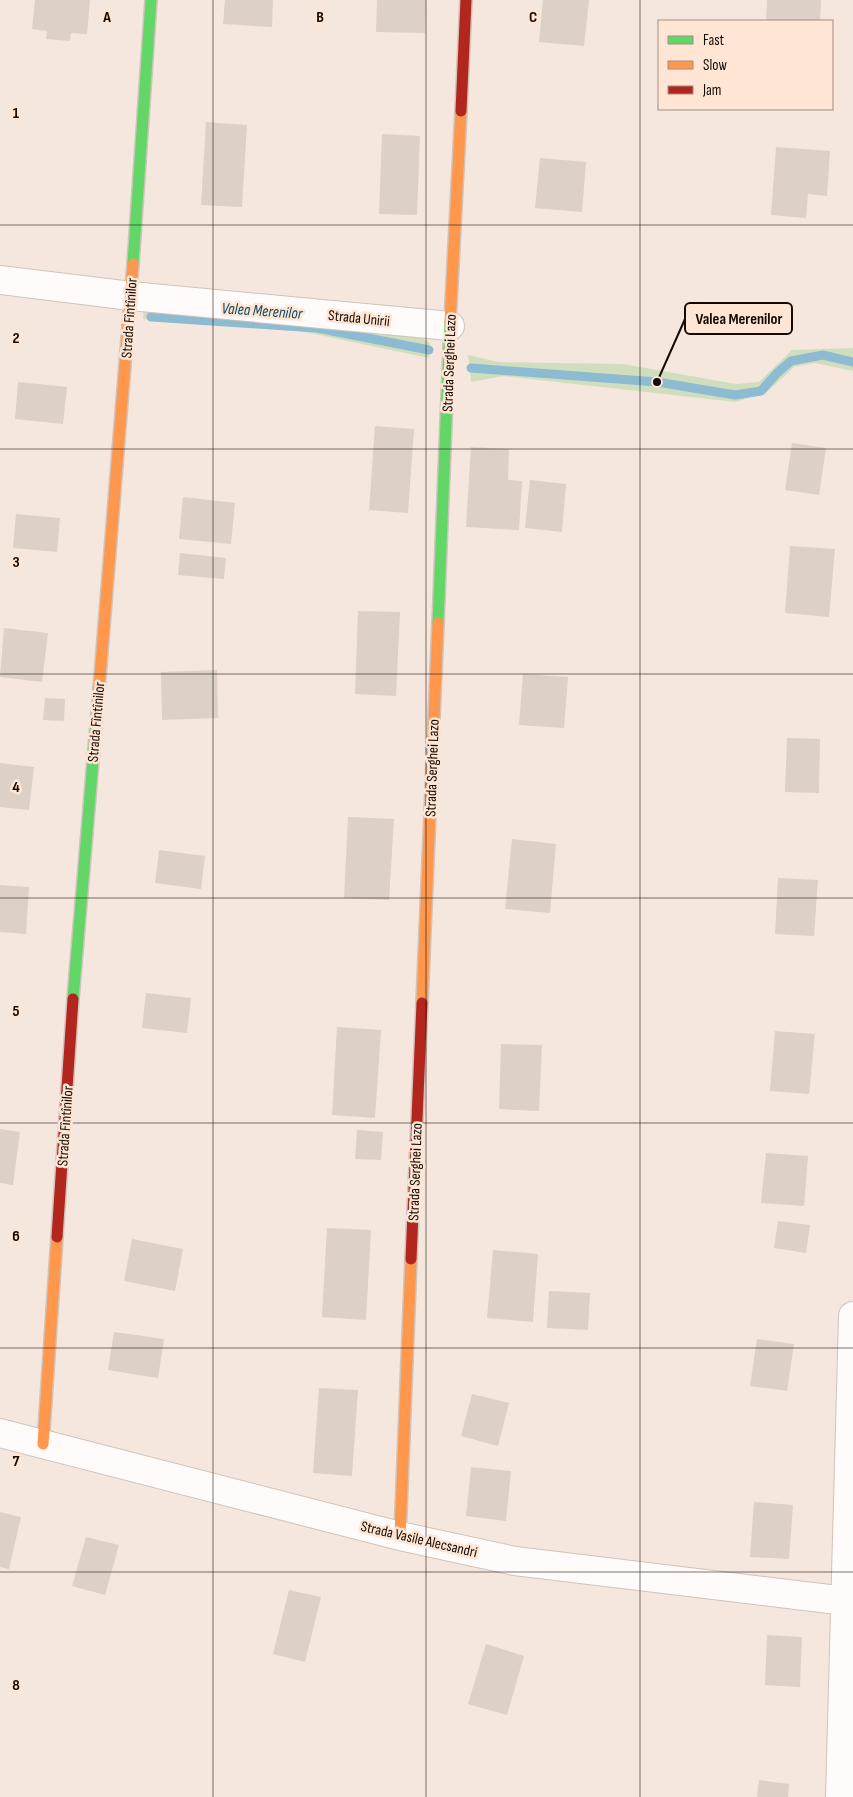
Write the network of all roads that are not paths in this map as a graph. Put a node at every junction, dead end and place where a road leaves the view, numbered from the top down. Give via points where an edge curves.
1 (151, 0) edge
2 (466, 0) edge
3 (0, 280) edge
4 (131, 296) junction
5 (450, 326) junction
6 (853, 1316) edge
7 (0, 1433) edge
8 (43, 1444) junction
9 (400, 1536) junction
10 (846, 1601) junction
11 (840, 1797) edge

1 - 4 street, Strada Fîntînilor
2 - 5 street, Strada Serghei Lazo
3 - 4 street, Strada Unirii
4 - 5 street, Strada Unirii
4 - 8 street, Strada Fîntînilor via 74,994
5 - 9 street, Strada Serghei Lazo
6 - 10 street
7 - 8 street, Strada Vasile Alecsandri
8 - 9 street, Strada Vasile Alecsandri
9 - 10 street, Strada Vasile Alecsandri via 515,1561
10 - 11 street

